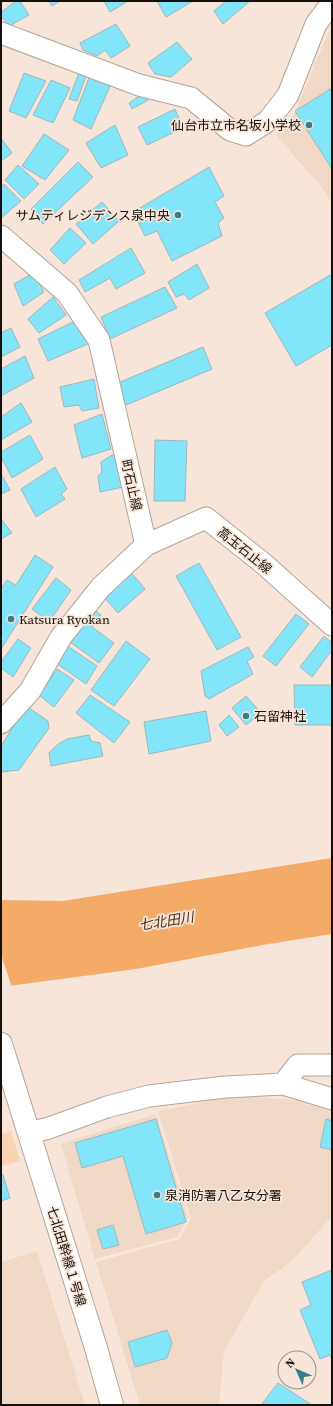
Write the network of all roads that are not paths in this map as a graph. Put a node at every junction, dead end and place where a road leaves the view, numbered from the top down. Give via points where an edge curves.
1 (332, 3) edge
2 (1, 33) edge
3 (1, 236) edge
4 (146, 545) junction
5 (332, 626) edge
6 (1, 723) edge
7 (1, 1044) edge
8 (332, 1065) edge
9 (283, 1084) junction
10 (332, 1099) edge
11 (29, 1133) junction
12 (112, 1405) edge

1 - 2 street via 316,24 288,95 268,121 246,135 230,130 191,98 139,84
3 - 4 street, 町石止線 via 67,293 98,340
4 - 5 street, 高玉石止線 via 206,518 264,564
4 - 6 street via 101,587 61,637 30,691
7 - 11 street, 七北田幹線１号線
8 - 9 street via 298,1065
9 - 10 street
9 - 11 street via 225,1087 149,1096
11 - 12 street, 七北田幹線１号線

